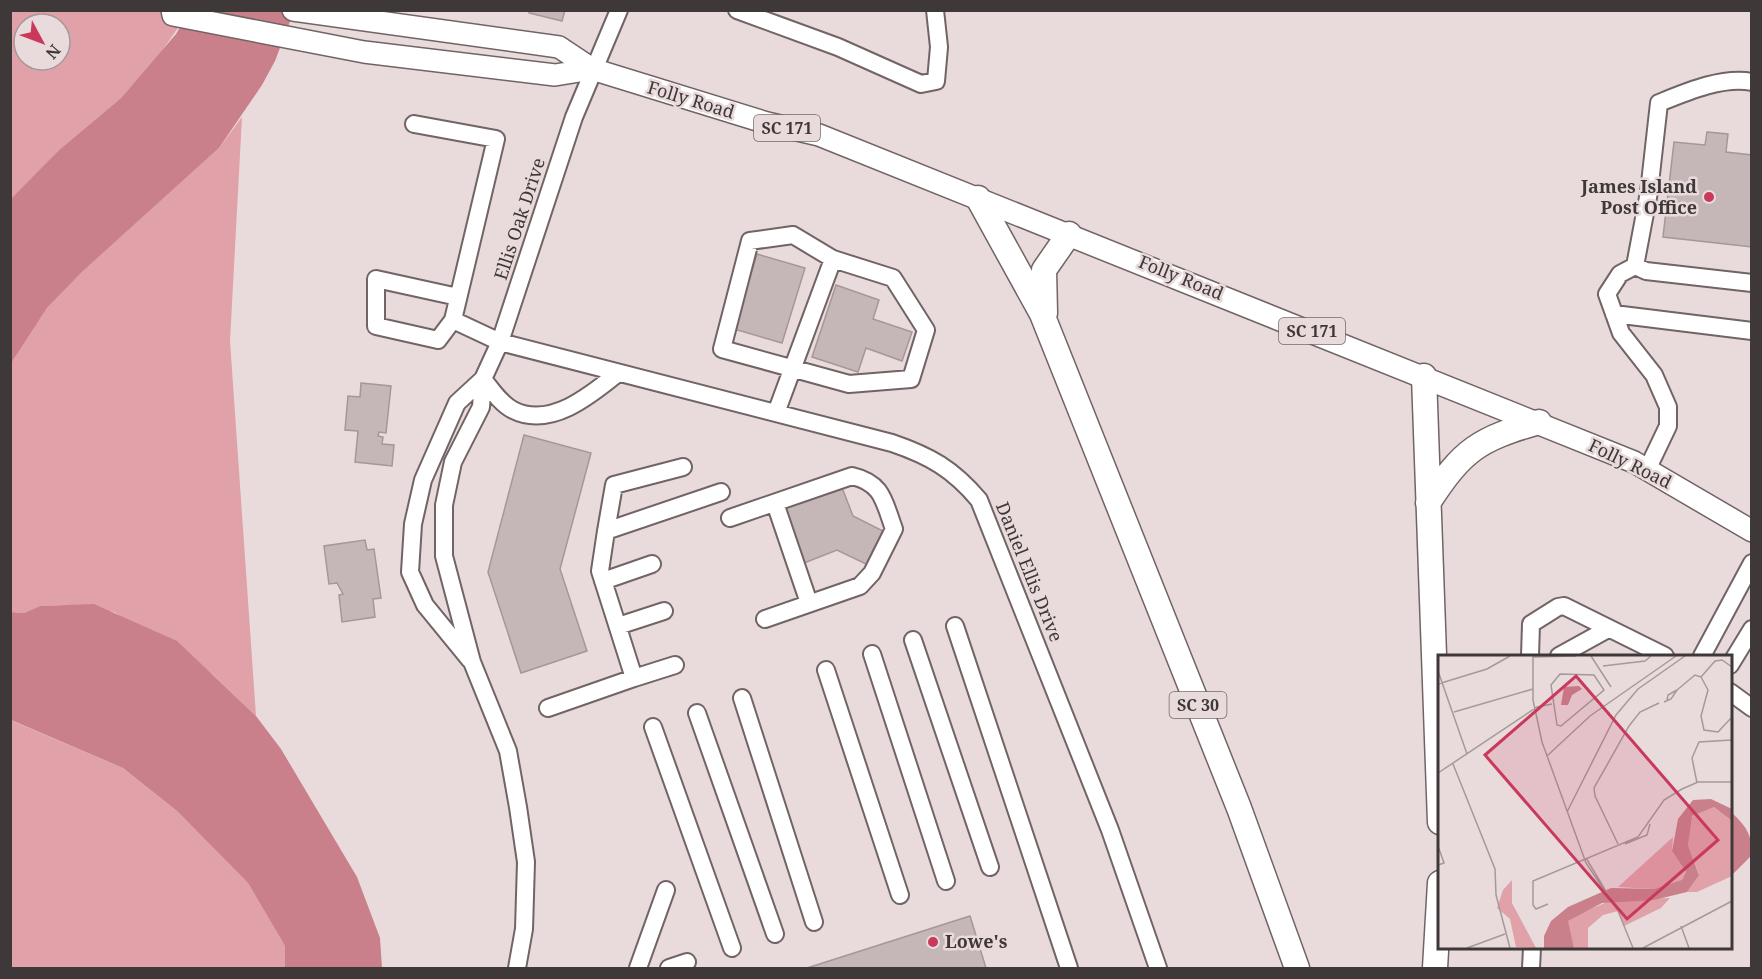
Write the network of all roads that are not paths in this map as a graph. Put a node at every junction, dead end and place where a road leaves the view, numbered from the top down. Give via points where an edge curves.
1 (172, 10) edge
2 (293, 10) edge
3 (618, 10) edge
4 (737, 10) edge
5 (935, 10) edge
6 (592, 69) junction
7 (1752, 82) edge
8 (414, 124) dead end
9 (978, 198) junction
10 (1070, 234) junction
11 (833, 259) junction
12 (1635, 266) junction
13 (1752, 284) edge
14 (458, 297) junction
15 (1614, 314) junction
16 (453, 320) junction
17 (1045, 323) junction
18 (1752, 331) edge
19 (500, 342) junction
20 (793, 367) junction
21 (618, 373) junction
22 (1424, 376) junction
23 (483, 379) junction
24 (776, 413) junction
25 (1539, 422) junction
26 (683, 467) dead end
27 (1647, 470) junction
28 (721, 492) dead end
29 (775, 503) junction
30 (1428, 503) junction
31 (730, 518) dead end
32 (606, 531) junction
33 (1752, 531) edge
34 (1752, 563) edge
35 (652, 564) dead end
36 (603, 581) junction
37 (809, 603) junction
38 (664, 611) dead end
39 (765, 619) dead end
40 (618, 626) junction
41 (956, 626) dead end
42 (1608, 628) junction
43 (1752, 629) edge
44 (913, 640) dead end
45 (872, 654) dead end
46 (1530, 655) edge
47 (1562, 655) edge
48 (1661, 655) edge
49 (1702, 655) edge
50 (472, 662) junction
51 (1732, 663) edge
52 (675, 665) dead end
53 (826, 669) dead end
54 (634, 678) junction
55 (1732, 693) edge
56 (742, 698) dead end
57 (548, 708) dead end
58 (1752, 708) edge
59 (697, 713) dead end
60 (653, 727) dead end
61 (1438, 769) edge
62 (990, 867) dead end
63 (946, 881) dead end
64 (666, 890) dead end
65 (900, 895) dead end
66 (1438, 917) edge
67 (814, 922) dead end
68 (775, 934) dead end
69 (732, 948) dead end
70 (1532, 949) edge
71 (687, 962) dead end
72 (517, 969) edge
73 (638, 969) edge
74 (669, 969) edge
75 (1069, 969) edge
76 (1158, 969) edge
77 (1297, 969) edge
78 (1435, 969) edge
79 (1531, 969) edge

1 - 6 main road, Folly Road / SC 171 via 173,15 312,43 555,75
2 - 6 main road, Folly Road / SC 171 via 559,47
3 - 6 street, Ellis Oak Drive
4 - 5 street via 838,47 921,84 936,81 939,47
6 - 9 main road, Folly Road / SC 171 via 819,135
6 - 19 street, Ellis Oak Drive
7 - 12 street via 1738,79 1659,103 1649,192
8 - 14 street via 496,139
9 - 10 main road, Folly Road / SC 171
9 - 17 highway, SC 30
10 - 17 highway via 1044,270
10 - 22 main road, Folly Road / SC 171
11 - 20 street
11 - 20 street via 793,235 750,241 722,349
11 - 20 street via 893,278 926,330 911,379 849,384
12 - 13 street via 1646,271
12 - 15 street via 1620,274 1607,294
14 - 16 street
14 - 16 street via 376,279 376,326 438,340
15 - 18 street
15 - 27 street via 1621,333 1654,375 1668,406 1668,426
16 - 19 street, Daniel Ellis Drive
17 - 77 highway, SC 30 via 1239,808
19 - 21 street, Daniel Ellis Drive
19 - 23 street, Ellis Oak Drive
20 - 24 street
21 - 23 street via 590,396 558,412 535,416 513,410 498,399
21 - 24 street, Daniel Ellis Drive
22 - 25 main road, Folly Road
22 - 30 highway
23 - 50 street, Ellis Oak Drive via 481,407 453,462 444,505 444,556
23 - 50 street, Ellis Oak Drive via 457,403 423,480 413,524 411,572 424,605
24 - 76 street, Daniel Ellis Drive via 924,454 963,482 979,500 1110,830
25 - 27 main road, Folly Road
25 - 30 highway via 1495,435 1470,448
26 - 32 street via 614,485
27 - 33 main road, Folly Road
28 - 32 street
29 - 31 street
29 - 37 street
29 - 37 street via 852,476 879,489 894,529 873,573 860,586
30 - 61 highway
32 - 36 street via 600,571
34 - 49 street
35 - 36 street
36 - 40 street
37 - 39 street
38 - 40 street
40 - 54 street
41 - 75 street
42 - 46 street via 1564,606 1558,607 1532,624
42 - 47 street
42 - 48 street
43 - 51 street
44 - 62 street
45 - 63 street
50 - 72 street, Ellis Oak Drive via 508,751 520,818 526,862 524,929
52 - 54 street
53 - 65 street
54 - 57 street
55 - 58 street
56 - 67 street
59 - 68 street
60 - 69 street
64 - 73 street
66 - 78 highway
70 - 79 street
71 - 74 street

